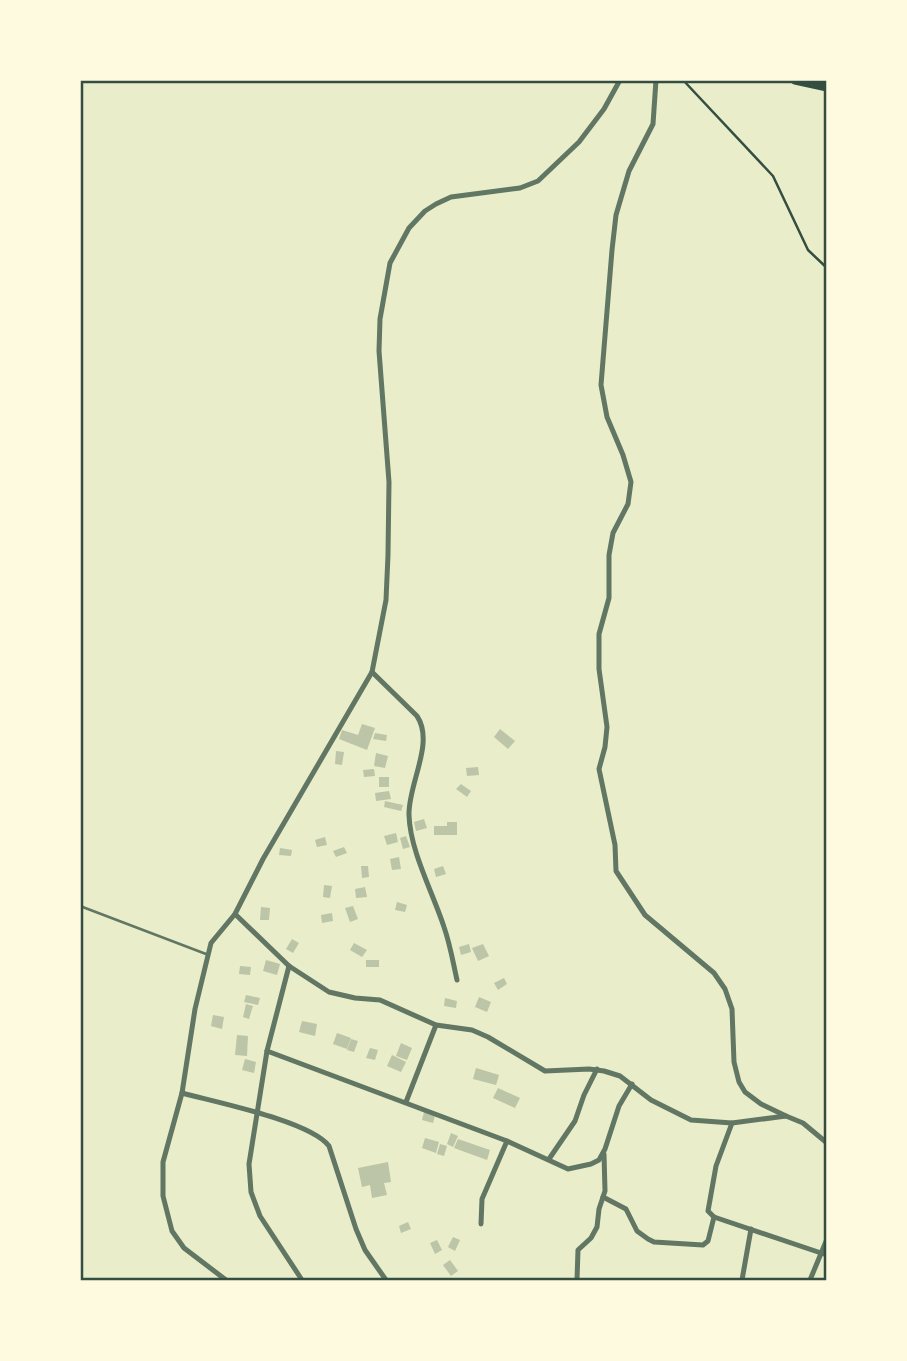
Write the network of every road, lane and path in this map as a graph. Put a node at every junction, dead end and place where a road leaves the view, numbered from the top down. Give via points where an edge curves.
1 (620, 80) edge
2 (656, 80) edge
3 (683, 80) edge
4 (795, 80) edge
5 (827, 87) edge
6 (827, 268) edge
7 (372, 672) junction
8 (80, 906) edge
9 (235, 914) junction
10 (206, 954) junction
11 (289, 966) junction
12 (457, 979) dead end
13 (436, 1025) junction
14 (267, 1051) junction
15 (597, 1069) junction
16 (632, 1084) junction
17 (182, 1093) junction
18 (406, 1102) junction
19 (256, 1113) junction
20 (786, 1116) junction
21 (732, 1123) junction
22 (507, 1140) junction
23 (827, 1143) edge
24 (604, 1150) junction
25 (550, 1159) junction
26 (603, 1197) junction
27 (714, 1217) junction
28 (481, 1224) dead end
29 (751, 1229) junction
30 (827, 1239) edge
31 (824, 1254) edge
32 (226, 1280) edge
33 (302, 1280) edge
34 (386, 1280) edge
35 (577, 1280) edge
36 (742, 1280) edge
37 (810, 1280) edge

1 - 7 street via 579,142 538,181 520,188 451,197 436,204 409,228 390,263 379,351 389,482 388,555 386,600
2 - 20 street via 653,124 629,171 612,250 601,385 631,482 609,555 609,598 599,634 607,727 599,769 616,871 645,915 714,973 732,1009 738,1082 761,1104
3 - 6 path via 773,176 808,250
4 - 5 main road
7 - 9 street
7 - 12 street via 423,725 425,734 409,804 411,835
8 - 10 lane
9 - 10 street
9 - 11 street
10 - 17 street
11 - 13 street via 329,992 380,1000
11 - 14 street
13 - 15 street via 472,1030 545,1071
13 - 18 street
14 - 18 street
14 - 19 street
15 - 16 street
15 - 25 street via 575,1121
16 - 21 street via 651,1100 691,1120
16 - 24 street
17 - 19 street
17 - 32 street via 163,1162 163,1196 172,1231 184,1248
18 - 22 street
19 - 33 street via 249,1164 251,1192 260,1216
19 - 34 street via 317,1134 329,1146 356,1229
20 - 21 street
20 - 23 street via 803,1123
21 - 27 street via 708,1202
22 - 25 street
22 - 28 street via 482,1199
24 - 25 street via 599,1160 578,1168 568,1169
24 - 26 street
26 - 27 street via 626,1209 637,1231 654,1242 703,1245
26 - 35 street via 594,1234 578,1250
27 - 29 street
29 - 31 street
29 - 36 street
30 - 31 street
31 - 37 street

